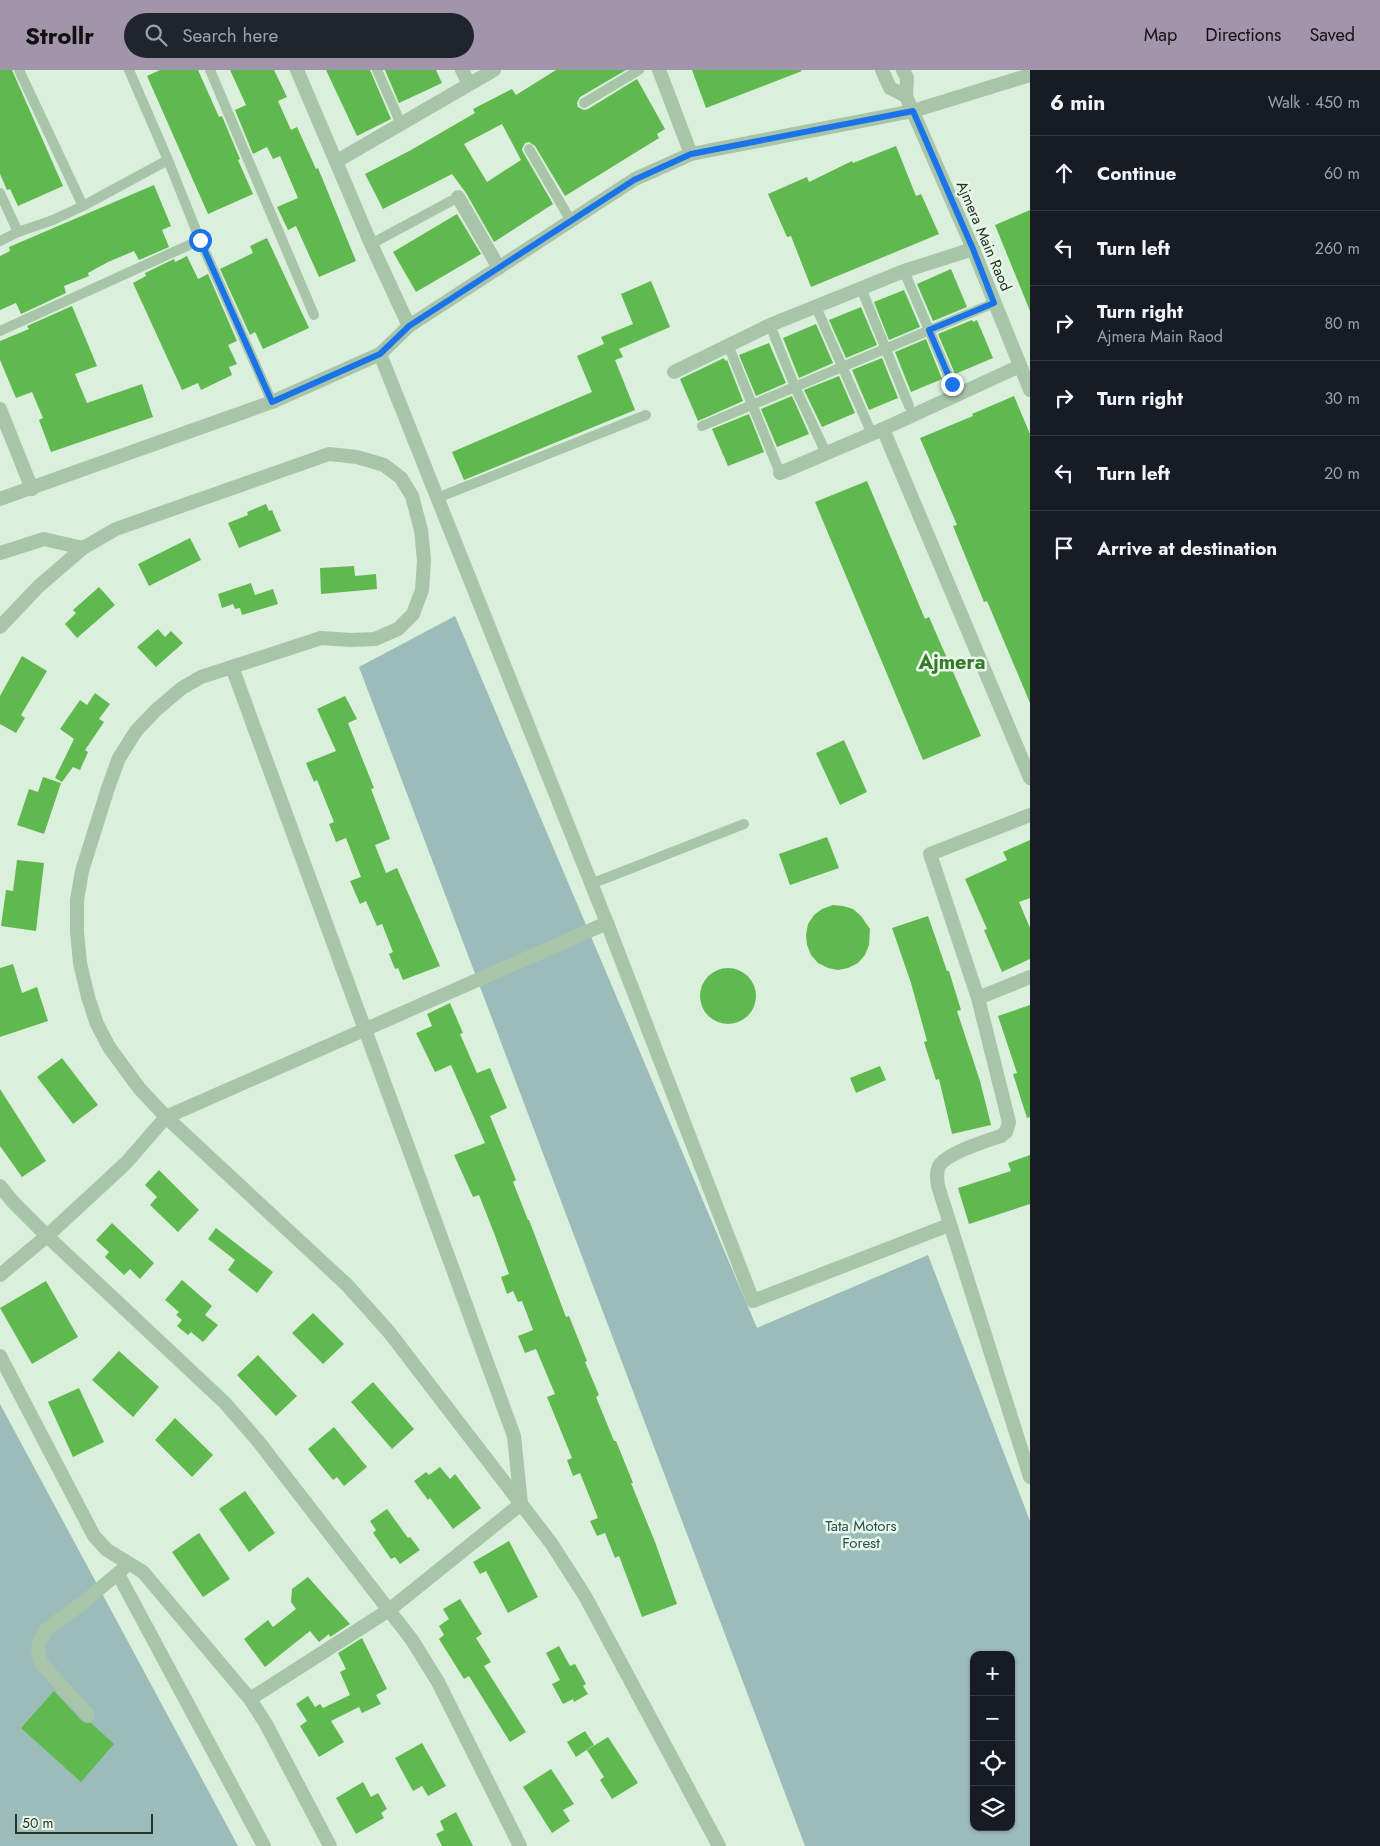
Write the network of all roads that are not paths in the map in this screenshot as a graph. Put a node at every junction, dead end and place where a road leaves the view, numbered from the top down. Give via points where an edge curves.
1 (19, 70) edge
2 (128, 70) edge
3 (210, 70) edge
4 (298, 70) edge
5 (377, 70) edge
6 (462, 70) edge
7 (494, 70) edge
8 (639, 70) edge
9 (659, 70) edge
10 (882, 70) edge
11 (903, 70) edge
12 (1030, 75) edge
13 (468, 84) junction
14 (906, 96) junction
15 (584, 103) dead end
16 (913, 111) junction
17 (401, 124) junction
18 (529, 149) dead end
19 (691, 154) junction
20 (168, 160) junction
21 (337, 162) junction
22 (0, 193) edge
23 (455, 199) joint
24 (83, 206) junction
25 (570, 221) junction
26 (18, 232) junction
27 (200, 240) junction
28 (0, 241) edge
29 (371, 244) junction
30 (973, 249) junction
31 (499, 268) junction
32 (904, 271) junction
33 (861, 288) junction
34 (994, 303) junction
35 (816, 307) junction
36 (314, 315) dead end
37 (770, 325) junction
38 (409, 326) junction
39 (929, 330) junction
40 (0, 331) edge
41 (728, 345) junction
42 (886, 348) junction
43 (380, 354) junction
44 (1020, 366) junction
45 (842, 367) junction
46 (674, 372) dead end
47 (952, 384) dead end
48 (795, 387) junction
49 (1030, 390) edge
50 (272, 402) junction
51 (753, 405) junction
52 (909, 406) dead end
53 (0, 409) edge
54 (646, 415) dead end
55 (702, 426) dead end
56 (877, 432) junction
57 (826, 453) junction
58 (780, 473) joint
59 (32, 489) junction
60 (437, 498) junction
61 (0, 499) edge
62 (83, 548) junction
63 (0, 553) edge
64 (0, 627) edge
65 (232, 667) junction
66 (1030, 778) edge
67 (1030, 815) edge
68 (744, 824) dead end
69 (591, 884) junction
70 (607, 923) junction
71 (1030, 977) edge
72 (978, 998) junction
73 (364, 1028) junction
74 (166, 1117) junction
75 (0, 1186) edge
76 (949, 1224) junction
77 (46, 1236) junction
78 (0, 1275) edge
79 (0, 1356) edge
80 (1030, 1477) edge
81 (521, 1504) junction
82 (130, 1564) junction
83 (118, 1574) junction
84 (389, 1610) junction
85 (250, 1699) junction
86 (88, 1715) dead end
87 (264, 1846) edge
88 (330, 1846) edge
89 (520, 1846) edge
90 (719, 1846) edge

1 - 24 lane
2 - 20 lane
3 - 36 lane
4 - 21 street
5 - 17 lane
6 - 13 street
7 - 13 street
8 - 15 lane
9 - 19 street
10 - 14 street via 890,88
11 - 14 street
12 - 16 street
13 - 17 street
14 - 16 street, Ajmera Main Raod
16 - 19 street
16 - 30 street, Ajmera Main Raod
17 - 21 street
18 - 25 lane
19 - 25 street via 634,180
20 - 24 lane
20 - 27 lane
21 - 29 street
22 - 26 lane
23 - 29 lane
23 - 31 street
24 - 26 lane
25 - 31 street
26 - 28 lane
27 - 40 lane
27 - 50 lane
29 - 38 street
30 - 32 street
30 - 34 street, Ajmera Main Raod
31 - 38 street
32 - 33 street
32 - 39 lane
33 - 35 street
33 - 42 lane
34 - 39 lane
34 - 44 street, Ajmera Main Raod
35 - 37 street
35 - 45 lane
37 - 41 street
37 - 48 lane
38 - 43 street
39 - 42 lane
39 - 47 lane
41 - 46 street
41 - 51 lane
42 - 45 lane
42 - 52 lane
43 - 50 street
43 - 60 street
44 - 49 street, Ajmera Main Raod
44 - 56 street
45 - 48 lane
45 - 56 lane
48 - 51 lane
48 - 57 lane
50 - 59 street
51 - 55 lane
51 - 58 lane
53 - 59 street
54 - 60 lane
56 - 57 street
56 - 66 street
57 - 58 street
59 - 61 street
60 - 69 street
62 - 63 street via 44,538
62 - 64 street via 39,586
62 - 65 street via 116,529 329,454 384,464 401,478 412,496 421,530 424,560 422,590 413,614 398,629 375,639 321,638
65 - 73 street
65 - 74 street via 201,677 182,688 136,731 119,758 108,788 82,871 77,900 80,963 98,1024 123,1069
67 - 72 street via 930,854
68 - 69 lane
69 - 70 street
70 - 73 street
70 - 76 street via 753,1301
71 - 72 street
72 - 76 street via 1009,1127 1001,1136 952,1156 938,1168 938,1186
73 - 74 street
73 - 81 street via 514,1436
74 - 77 street via 126,1163
74 - 81 street via 347,1285 389,1332
75 - 77 street
76 - 80 street
77 - 78 street
77 - 84 street via 225,1403
79 - 82 street via 94,1536 107,1550
81 - 84 street
81 - 90 street via 585,1596
82 - 83 street
82 - 85 street via 143,1572
83 - 86 street via 47,1629 39,1643 41,1663
83 - 87 street
84 - 85 street
84 - 89 street via 438,1682
85 - 88 street

